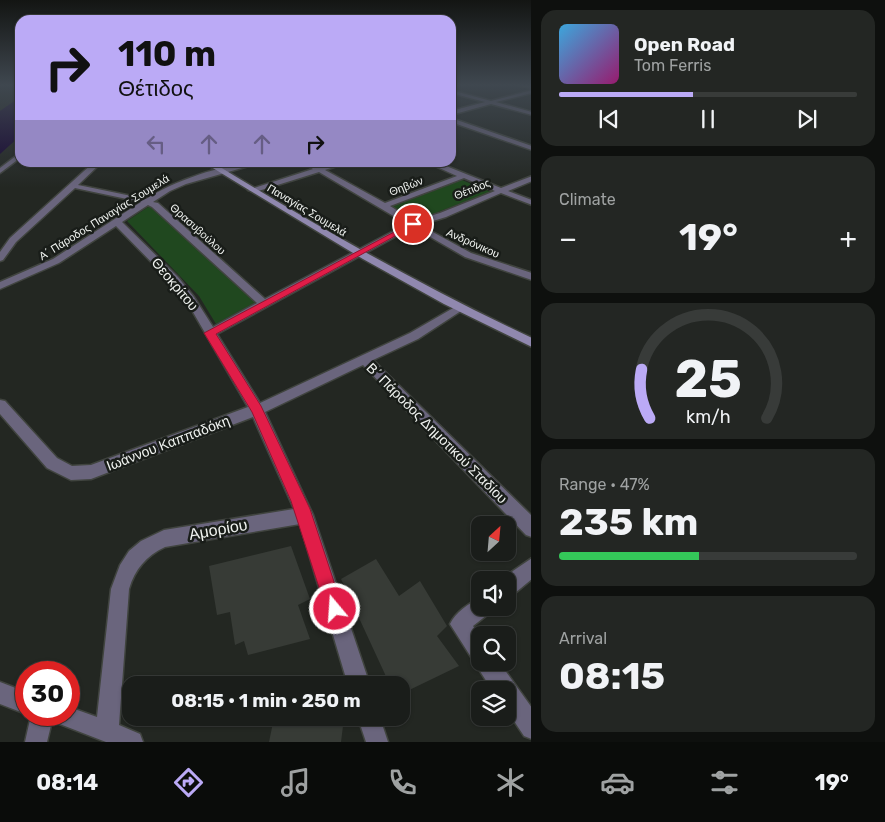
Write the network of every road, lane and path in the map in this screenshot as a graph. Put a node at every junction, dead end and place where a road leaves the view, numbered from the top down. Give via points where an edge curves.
1 (456, 122) edge
2 (469, 126) junction
3 (460, 129) dead end
4 (531, 148) edge
5 (15, 159) edge
6 (94, 167) edge
7 (214, 167) edge
8 (241, 167) edge
9 (314, 167) edge
10 (329, 167) edge
11 (441, 167) edge
12 (319, 170) junction
13 (0, 171) edge
14 (222, 172) junction
15 (463, 176) junction
16 (531, 178) edge
17 (75, 186) junction
18 (252, 190) junction
19 (501, 191) junction
20 (148, 202) junction
21 (531, 203) edge
22 (384, 206) junction
23 (117, 222) junction
24 (413, 224) junction
25 (360, 255) junction
26 (0, 258) edge
27 (531, 277) edge
28 (0, 286) edge
29 (266, 304) junction
30 (459, 309) junction
31 (210, 333) junction
32 (531, 343) edge
33 (364, 359) junction
34 (0, 405) edge
35 (257, 410) junction
36 (304, 515) junction
37 (531, 529) edge
38 (531, 567) edge
39 (516, 579) edge
40 (471, 615) edge
41 (471, 640) edge
42 (356, 676) edge
43 (0, 693) edge
44 (15, 699) edge
45 (516, 706) edge
46 (80, 722) edge
47 (40, 726) edge
48 (372, 726) edge
49 (531, 728) edge
50 (107, 731) junction
51 (36, 742) edge
52 (132, 742) edge
53 (377, 742) edge

1 - 2 street
2 - 3 street
2 - 4 street
5 - 13 street
6 - 17 street
7 - 14 street, Παναγίας Σουμελά
8 - 14 street, Α΄ Πάροδος Παναγίας Σουμελά
9 - 12 street, Ανδρόνικου
10 - 12 street
11 - 15 street
12 - 18 street
12 - 22 street, Ανδρόνικου
14 - 18 street, Παναγίας Σουμελά
14 - 20 street, Α΄ Πάροδος Παναγίας Σουμελά via 184,182
15 - 19 street
15 - 22 street, Θηβών
16 - 19 street, Θέτιδος
17 - 20 street, Θρασυβούλου
17 - 26 street via 13,240
18 - 25 street, Παναγίας Σουμελά
19 - 21 street
19 - 24 street, Θέτιδος
20 - 23 street, Α΄ Πάροδος Παναγίας Σουμελά
20 - 29 street, Θρασυβούλου
22 - 24 street, Ανδρόνικου
23 - 28 street, Α΄ Πάροδος Παναγίας Σουμελά via 56,261
23 - 31 street, Θεοκρίτου via 183,289
24 - 25 street, Θέτιδος
24 - 27 street, Ανδρόνικου via 468,255
25 - 29 street, Θέτιδος
25 - 30 street, Παναγίας Σουμελά
29 - 31 street, Θέτιδος
30 - 32 street, Παναγίας Σουμελά
30 - 33 street, Ιωάννου Καππαδόκη
31 - 35 street, Θεοκρίτου
33 - 35 street, Ιωάννου Καππαδόκη
33 - 37 street, Β΄ Πάροδος Δημοτικού Σταδίου
34 - 35 street, Ιωάννου Καππαδόκη via 52,463 71,473 92,472
35 - 36 street, Θεοκρίτου
36 - 42 street, Θεοκρίτου
36 - 50 street, Αμορίου via 164,539 146,546 135,556 124,573 120,589
38 - 39 street
40 - 41 street via 460,624
43 - 44 street
45 - 49 street
46 - 50 street
47 - 51 street
48 - 53 street
50 - 52 street

